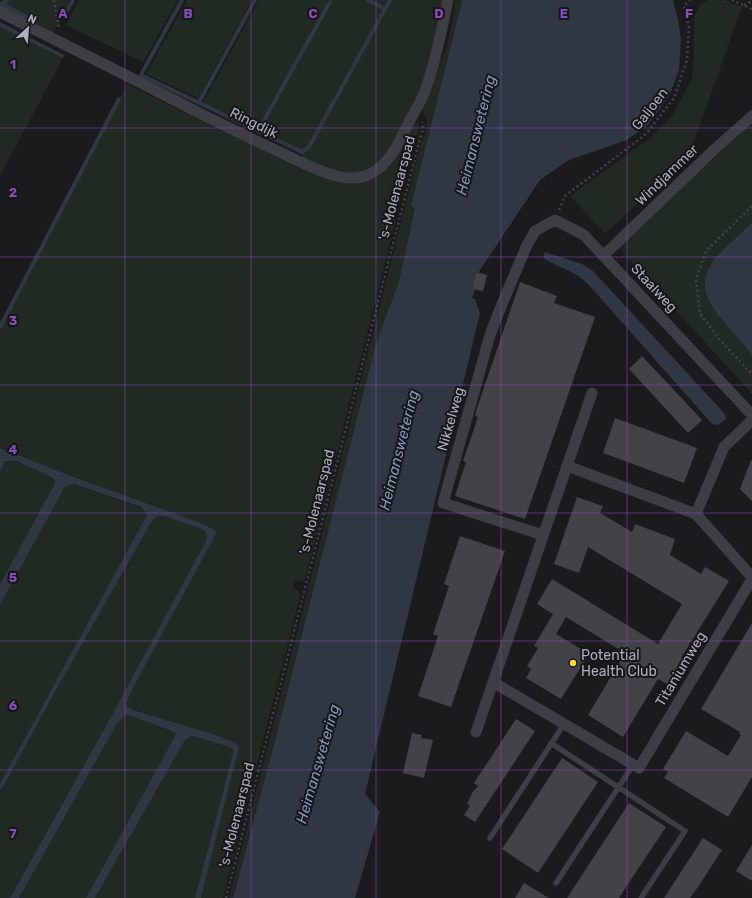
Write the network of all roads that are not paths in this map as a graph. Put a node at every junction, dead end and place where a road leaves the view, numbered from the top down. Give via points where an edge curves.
1 (448, 0) edge
2 (0, 12) edge
3 (752, 116) edge
4 (555, 220) joint
5 (604, 256) junction
6 (592, 393) dead end
7 (752, 415) edge
8 (752, 420) edge
9 (567, 466) junction
10 (696, 514) junction
11 (543, 535) junction
12 (752, 578) edge
13 (493, 682) junction
14 (564, 724) junction
15 (476, 732) dead end
16 (551, 743) junction
17 (633, 765) junction
18 (618, 787) junction
19 (490, 838) dead end
20 (556, 883) dead end
21 (642, 898) edge

1 - 2 street, Ringdijk via 433,68 415,112 395,150 386,161 368,175 357,178 344,178 327,173 266,146
3 - 5 street, Windjammer
4 - 5 street, Staalweg via 584,235
4 - 11 street, Nikkelweg via 535,231 502,304 490,335 443,503
5 - 7 street, Staalweg
6 - 9 street
8 - 10 street via 724,447
9 - 10 street
9 - 11 street
10 - 12 street, Titaniumweg
11 - 13 street
12 - 17 street, Titaniumweg via 639,768
13 - 14 street
13 - 15 street
14 - 16 lane
14 - 17 street
16 - 18 lane
16 - 19 lane
17 - 18 lane, Titaniumweg
18 - 20 lane, Titaniumweg
18 - 21 lane via 685,831

